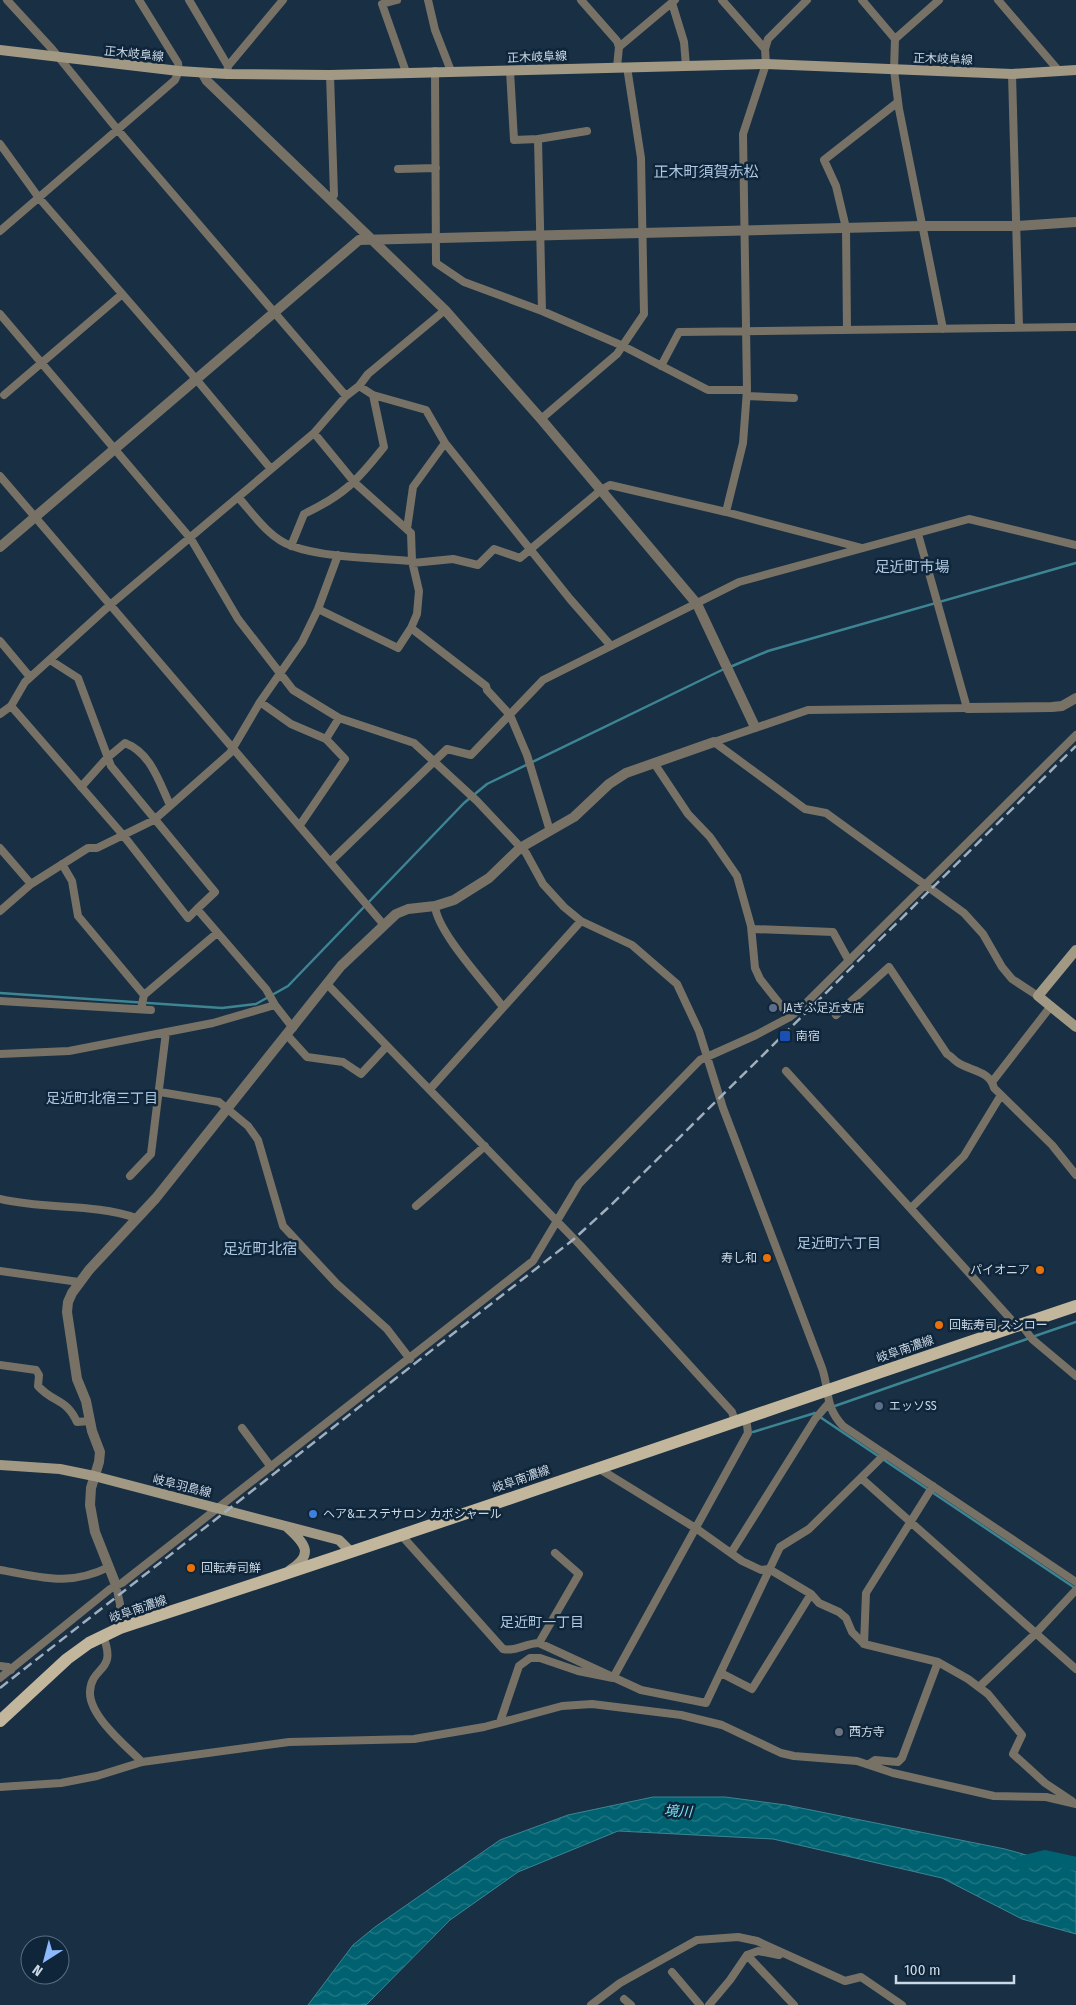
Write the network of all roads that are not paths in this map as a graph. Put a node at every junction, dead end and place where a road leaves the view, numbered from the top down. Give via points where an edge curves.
1 (7, 0) edge
2 (138, 0) edge
3 (189, 0) edge
4 (283, 0) edge
5 (397, 0) edge
6 (428, 0) edge
7 (580, 0) edge
8 (722, 0) edge
9 (807, 0) edge
10 (862, 0) edge
11 (939, 0) edge
12 (998, 0) edge
13 (673, 1) edge
14 (895, 39) junction
15 (619, 47) junction
16 (765, 49) junction
17 (0, 50) edge
18 (58, 58) junction
19 (766, 64) junction
20 (686, 66) junction
21 (622, 67) junction
22 (227, 70) junction
23 (894, 70) junction
24 (1076, 70) edge
25 (179, 71) junction
26 (435, 71) junction
27 (452, 71) junction
28 (510, 71) junction
29 (1059, 71) junction
30 (406, 72) junction
31 (203, 74) junction
32 (1012, 74) junction
33 (330, 75) junction
34 (898, 102) junction
35 (117, 128) junction
36 (587, 132) dead end
37 (538, 139) junction
38 (0, 144) edge
39 (436, 168) junction
40 (398, 169) dead end
41 (39, 198) junction
42 (331, 199) junction
43 (1076, 222) edge
44 (922, 226) junction
45 (1017, 226) junction
46 (846, 228) junction
47 (0, 231) edge
48 (744, 231) junction
49 (642, 232) junction
50 (540, 236) junction
51 (370, 238) junction
52 (437, 239) junction
53 (121, 295) junction
54 (445, 310) junction
55 (542, 311) junction
56 (274, 313) junction
57 (0, 314) edge
58 (1076, 327) edge
59 (1019, 328) junction
60 (942, 329) junction
61 (847, 330) junction
62 (748, 332) junction
63 (622, 346) junction
64 (41, 362) junction
65 (661, 366) junction
66 (196, 379) junction
67 (359, 386) junction
68 (747, 393) junction
69 (4, 395) dead end
70 (373, 395) junction
71 (346, 396) junction
72 (794, 398) dead end
73 (541, 419) junction
74 (314, 433) junction
75 (445, 443) junction
76 (115, 449) junction
77 (271, 469) junction
78 (0, 476) edge
79 (356, 483) junction
80 (600, 490) junction
81 (238, 497) junction
82 (726, 512) junction
83 (36, 517) junction
84 (407, 529) junction
85 (918, 534) junction
86 (191, 540) junction
87 (1076, 545) edge
88 (291, 546) junction
89 (0, 547) edge
90 (864, 548) junction
91 (530, 550) junction
92 (338, 555) junction
93 (412, 562) junction
94 (697, 604) junction
95 (110, 606) junction
96 (318, 609) junction
97 (411, 628) junction
98 (0, 641) edge
99 (611, 646) junction
100 (50, 660) junction
101 (280, 672) junction
102 (30, 678) junction
103 (1076, 698) edge
104 (260, 702) junction
105 (11, 706) junction
106 (967, 708) junction
107 (0, 714) edge
108 (510, 715) junction
109 (339, 718) junction
110 (755, 726) junction
111 (1076, 734) edge
112 (326, 739) junction
113 (714, 742) junction
114 (233, 747) junction
115 (107, 758) junction
116 (434, 761) junction
117 (654, 763) junction
118 (81, 787) junction
119 (170, 806) junction
120 (154, 820) junction
121 (300, 825) junction
122 (550, 831) junction
123 (123, 835) junction
124 (0, 848) edge
125 (520, 848) junction
126 (331, 861) junction
127 (62, 864) junction
128 (31, 884) junction
129 (925, 885) junction
130 (435, 906) junction
131 (197, 909) junction
132 (0, 911) edge
133 (581, 921) junction
134 (384, 925) junction
135 (752, 928) junction
136 (217, 933) junction
137 (1076, 950) edge
138 (849, 961) junction
139 (327, 984) junction
140 (144, 995) junction
141 (1038, 996) junction
142 (0, 1001) edge
143 (274, 1005) junction
144 (1051, 1006) junction
145 (503, 1007) junction
146 (141, 1010) junction
147 (151, 1010) dead end
148 (836, 1015) dead end
149 (790, 1017) junction
150 (1076, 1027) edge
151 (166, 1032) junction
152 (290, 1032) junction
153 (387, 1046) junction
154 (0, 1054) edge
155 (708, 1056) junction
156 (786, 1071) dead end
157 (992, 1082) junction
158 (430, 1089) junction
159 (160, 1092) junction
160 (1001, 1095) junction
161 (228, 1108) junction
162 (485, 1146) junction
163 (1076, 1175) edge
164 (130, 1176) dead end
165 (0, 1199) edge
166 (416, 1206) dead end
167 (911, 1208) junction
168 (136, 1218) junction
169 (558, 1221) junction
170 (0, 1272) edge
171 (79, 1282) junction
172 (1076, 1306) edge
173 (1019, 1325) junction
174 (410, 1359) junction
175 (0, 1365) edge
176 (1076, 1376) edge
177 (826, 1390) junction
178 (828, 1404) junction
179 (741, 1419) junction
180 (90, 1421) junction
181 (242, 1428) dead end
182 (886, 1454) junction
183 (0, 1465) edge
184 (271, 1467) junction
185 (598, 1468) junction
186 (94, 1476) junction
187 (861, 1478) junction
188 (933, 1486) junction
189 (218, 1508) junction
190 (910, 1520) junction
191 (286, 1526) junction
192 (697, 1529) junction
193 (402, 1536) junction
194 (351, 1552) junction
195 (555, 1554) dead end
196 (731, 1554) junction
197 (109, 1568) junction
198 (769, 1569) junction
199 (0, 1570) edge
200 (278, 1577) junction
201 (1076, 1582) edge
202 (116, 1585) junction
203 (1076, 1590) edge
204 (811, 1594) junction
205 (120, 1628) junction
206 (1035, 1634) junction
207 (103, 1636) junction
208 (539, 1643) junction
209 (864, 1644) junction
210 (938, 1662) junction
211 (0, 1666) edge
212 (1076, 1669) edge
213 (11, 1670) junction
214 (721, 1673) junction
215 (0, 1677) edge
216 (613, 1678) junction
217 (979, 1687) junction
218 (0, 1721) edge
219 (500, 1722) junction
220 (142, 1762) junction
221 (869, 1764) junction
222 (0, 1787) edge
223 (1076, 1803) edge
224 (746, 1955) junction
225 (788, 1957) junction
226 (672, 1972) dead end
227 (624, 1999) dead end
228 (592, 2005) edge
229 (631, 2005) edge
230 (700, 2005) edge
231 (709, 2005) edge
232 (794, 2005) edge
233 (902, 2005) edge

1 - 18 street
2 - 25 street via 178,63
3 - 22 street
4 - 22 street
5 - 30 street via 382,4
6 - 27 street via 434,30
7 - 15 street
8 - 16 street
9 - 16 street via 775,29
10 - 14 street
11 - 14 street
12 - 29 street
13 - 15 street
13 - 20 street via 684,42
14 - 23 street
15 - 21 street
16 - 19 street
17 - 18 main road, 正木岐阜線
18 - 25 main road, 正木岐阜線
18 - 35 street
19 - 20 main road, 正木岐阜線
19 - 23 main road, 正木岐阜線
19 - 48 street via 743,134
20 - 21 main road, 正木岐阜線
21 - 28 main road, 正木岐阜線
21 - 49 street via 641,158
22 - 31 main road, 正木岐阜線
22 - 33 main road, 正木岐阜線
23 - 32 main road, 正木岐阜線
23 - 34 street
24 - 29 main road, 正木岐阜線
25 - 31 main road, 正木岐阜線
25 - 35 street via 175,80
26 - 27 main road, 正木岐阜線
26 - 30 main road, 正木岐阜線
26 - 39 street
27 - 28 main road, 正木岐阜線
28 - 37 street via 514,140
29 - 32 main road, 正木岐阜線
30 - 33 main road, 正木岐阜線
31 - 42 street
32 - 45 street
33 - 42 street via 334,195
34 - 44 street
34 - 46 street via 824,160 836,186
35 - 41 street
35 - 56 street
36 - 37 street
37 - 50 street
38 - 41 street
39 - 40 street
39 - 52 street
41 - 47 street
41 - 53 street
42 - 51 street
43 - 45 street
44 - 45 street
44 - 46 street
44 - 60 street
45 - 59 street
46 - 48 street
46 - 61 street
48 - 49 street
48 - 62 street
49 - 50 street
49 - 63 street via 644,314
50 - 52 street
50 - 55 street
51 - 52 street
51 - 54 street
51 - 56 street via 359,240
52 - 55 street via 436,263 464,282
53 - 64 street
53 - 66 street
54 - 67 street via 368,374
54 - 73 street
55 - 63 street
56 - 66 street
56 - 71 street
57 - 64 street
58 - 59 street
59 - 60 street
60 - 61 street
61 - 62 street
62 - 65 street via 679,332
62 - 68 street
63 - 65 street
63 - 73 street via 617,354
64 - 69 street
64 - 76 street
65 - 68 street via 708,390
66 - 76 street
66 - 77 street
67 - 70 street
67 - 71 street
68 - 72 street
68 - 82 street via 742,443
70 - 75 street via 426,410
70 - 79 street via 384,447
71 - 74 street
73 - 80 street
74 - 77 street
74 - 79 street
75 - 84 street via 413,488
75 - 91 street
76 - 83 street
76 - 86 street
77 - 81 street
78 - 83 street
79 - 84 street
79 - 88 street via 328,503 304,514
80 - 82 street via 610,485
80 - 91 street
80 - 94 street
81 - 86 street
81 - 88 street via 264,527
82 - 90 street
83 - 89 street
83 - 95 street
84 - 93 street via 411,533
85 - 87 street via 969,519
85 - 90 street
85 - 106 street
86 - 95 street
86 - 101 street via 238,619
88 - 92 street
90 - 94 street via 739,582
91 - 93 street via 520,558 494,549 478,565 453,559
91 - 99 street
92 - 93 street
92 - 96 street
93 - 97 street via 419,591 417,614
94 - 99 street
94 - 110 street
95 - 100 street
95 - 114 street
96 - 97 street via 398,648
96 - 101 street via 302,642
97 - 108 street via 486,686
98 - 102 street
99 - 108 street via 543,680
100 - 102 street
100 - 115 street via 78,678
101 - 104 street
101 - 109 street via 293,690
102 - 105 street
103 - 106 street via 1062,706 1052,707
104 - 112 street via 291,724
104 - 114 street
105 - 107 street
105 - 118 street
106 - 110 street via 808,710
108 - 116 street via 471,755 447,749
108 - 122 street via 527,755
109 - 112 street
109 - 116 street via 414,743
110 - 113 street
111 - 129 street
112 - 121 street via 345,759
113 - 117 street
113 - 129 street via 805,809 826,812
114 - 119 street
114 - 121 street
115 - 118 street
115 - 119 street via 125,743 134,746 150,761
115 - 120 street
116 - 125 street
116 - 126 street
117 - 122 street via 626,773 609,784 589,806
117 - 135 street via 688,814 710,837 737,876
118 - 123 street
119 - 120 street
120 - 123 street
120 - 131 street via 215,892
121 - 126 street
122 - 125 street
123 - 127 street via 97,848 88,848
123 - 131 street via 188,918
124 - 128 street
125 - 130 street via 473,889
125 - 133 street via 543,884
126 - 134 street
127 - 128 street
127 - 140 street via 72,881 78,916
128 - 132 street
129 - 138 street
129 - 141 street via 972,920 1012,979
130 - 134 street via 408,909
130 - 145 street via 435,913 450,941
131 - 136 street
133 - 145 street
133 - 155 street via 632,946 676,984
134 - 139 street
135 - 138 street via 833,932
135 - 149 street via 755,968
136 - 140 street
136 - 143 street via 266,989
137 - 141 main road
138 - 149 street
139 - 152 street
139 - 153 street
140 - 146 street
141 - 144 main road
142 - 146 street
143 - 151 street
143 - 152 street
144 - 150 main road
144 - 157 street
145 - 158 street
146 - 147 street
148 - 157 street via 888,967 948,1054 958,1064 980,1072
149 - 155 street
151 - 154 street via 69,1051
151 - 159 street
152 - 153 street via 307,1056 343,1062 361,1074
152 - 161 street
153 - 158 street
155 - 169 street via 700,1060 579,1184
155 - 177 street via 723,1108 822,1368
156 - 167 street
157 - 160 street
158 - 162 street
159 - 161 street via 219,1102
159 - 164 street via 151,1154
160 - 163 street
160 - 167 street via 960,1162
161 - 168 street via 156,1198
161 - 174 street via 258,1140 283,1226 336,1284 387,1329
162 - 166 street
162 - 169 street
165 - 168 street via 38,1206 114,1210
167 - 173 street
168 - 171 street
169 - 174 street via 533,1261
169 - 179 street
170 - 171 street
171 - 180 street via 68,1302 68,1312 77,1379
172 - 173 main road, 岐阜南濃線
173 - 176 street
173 - 177 main road, 岐阜南濃線
174 - 184 street
175 - 180 street via 36,1370 42,1391 66,1405 77,1422
177 - 178 street
177 - 179 main road, 岐阜南濃線
178 - 182 street via 842,1426
178 - 196 street via 817,1416
179 - 185 main road, 岐阜南濃線
179 - 192 street via 748,1433
180 - 186 street via 100,1452
181 - 184 street
182 - 187 street
182 - 188 street
183 - 186 main road, 岐阜羽島線 via 60,1469
184 - 189 street
185 - 192 street
185 - 193 main road, 岐阜南濃線
186 - 189 main road, 岐阜羽島線
186 - 197 street via 90,1505 95,1532
187 - 190 street
187 - 198 street via 810,1529 780,1547
188 - 190 street
188 - 201 street
189 - 191 main road, 岐阜羽島線
189 - 202 street
190 - 206 street
190 - 209 street via 866,1593
191 - 194 main road, 岐阜羽島線 via 339,1540
191 - 200 main road via 301,1539 306,1549 298,1565
192 - 196 street
192 - 216 street
193 - 194 main road, 岐阜南濃線
193 - 208 street via 503,1649 513,1651 527,1644
194 - 200 main road, 岐阜南濃線
195 - 208 street via 579,1574
196 - 198 street via 761,1570
197 - 199 street via 66,1580
197 - 202 street
198 - 204 street
198 - 214 street
200 - 205 main road, 岐阜南濃線
202 - 205 street
202 - 213 street
203 - 206 street
204 - 209 street via 819,1603 846,1618 852,1632
204 - 214 street via 752,1689
205 - 207 main road, 岐阜南濃線
206 - 212 street
206 - 217 street
207 - 218 main road, 岐阜南濃線 via 67,1659
207 - 220 street via 109,1651 108,1660 93,1681 91,1701 105,1724
208 - 216 street
209 - 210 street
210 - 217 street
210 - 221 street via 902,1758 898,1762 875,1760
211 - 213 street
213 - 215 street
214 - 216 street via 706,1703 641,1690
216 - 219 street via 530,1658 519,1666
217 - 223 street via 1022,1735 1013,1754 1045,1783
219 - 220 street via 484,1728 414,1739 289,1742
219 - 221 street via 562,1706 592,1704 638,1709 722,1725 781,1753
220 - 222 street via 88,1778
221 - 223 street via 994,1796 1046,1797
224 - 225 street via 758,1952
224 - 231 street
224 - 232 street
225 - 228 street via 757,1941 738,1937 697,1940 620,1983
225 - 233 street via 845,1981 861,1977
226 - 230 street
227 - 229 street

